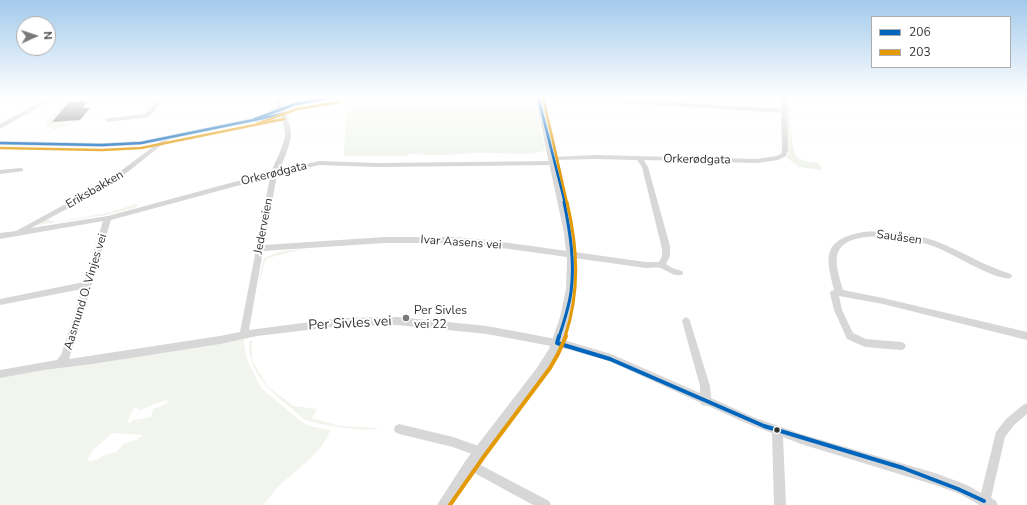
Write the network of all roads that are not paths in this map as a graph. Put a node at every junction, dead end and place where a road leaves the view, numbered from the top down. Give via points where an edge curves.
1 (10, 121) edge
2 (254, 121) edge
3 (284, 121) edge
4 (543, 121) edge
5 (784, 121) edge
6 (0, 127) edge
7 (166, 139) junction
8 (0, 143) edge
9 (640, 159) junction
10 (553, 160) junction
11 (21, 170) dead end
12 (0, 172) edge
13 (275, 173) junction
14 (108, 218) junction
15 (19, 232) junction
16 (0, 236) edge
17 (261, 248) junction
18 (572, 254) junction
19 (661, 265) junction
20 (679, 273) dead end
21 (1008, 276) dead end
22 (87, 284) junction
23 (839, 293) junction
24 (0, 302) edge
25 (686, 321) dead end
26 (244, 335) junction
27 (1027, 336) edge
28 (557, 344) junction
29 (901, 346) dead end
30 (60, 364) junction
31 (0, 374) edge
32 (706, 402) junction
33 (1027, 408) edge
34 (399, 429) dead end
35 (777, 431) junction
36 (480, 452) junction
37 (471, 465) junction
38 (987, 504) edge
39 (444, 505) edge
40 (545, 505) edge
41 (780, 505) edge

1 - 6 street
2 - 7 street
3 - 13 street, Jederveien via 288,134
4 - 10 street
5 - 9 street, Orkerødgata via 785,150 784,155 778,158 757,161
7 - 8 street via 102,145
7 - 15 street, Eriksbakken via 108,184
9 - 10 street, Orkerødgata via 596,157
9 - 19 street via 666,246 666,259
10 - 13 street, Orkerødgata via 367,165 327,162
10 - 18 street
11 - 12 street
13 - 14 street, Orkerødgata
13 - 17 street, Jederveien
14 - 15 street, Orkerødgata
14 - 22 street, Aasmund O. Vinjes vei
15 - 16 street, Orkerødgata
17 - 18 street, Ivar Aasens vei via 385,240 436,240 488,243
17 - 26 street, Jederveien
18 - 19 street, Ivar Aasens vei
18 - 28 street via 571,294
19 - 20 street, Ivar Aasens vei
21 - 23 street, Sauåsen via 931,243 888,235 863,235 844,239 834,248 834,275
22 - 24 street
22 - 30 street, Aasmund O. Vinjes vei via 69,346
23 - 27 street via 883,301
23 - 29 street, Sauåsen via 834,293 838,310 850,336 865,343
25 - 32 street via 705,386
26 - 28 street, Per Sivles vei via 341,322 397,321 481,329
26 - 30 street, Per Sivles vei
28 - 32 street, Per Sivles vei via 611,358
28 - 36 street via 540,372
30 - 31 street, Per Sivles vei
32 - 35 street, Per Sivles vei
33 - 38 street via 1010,422 1000,435
34 - 36 street via 453,442
35 - 38 street, Per Sivles vei via 929,477 963,489
35 - 41 street
36 - 37 street
37 - 39 street
37 - 40 street

